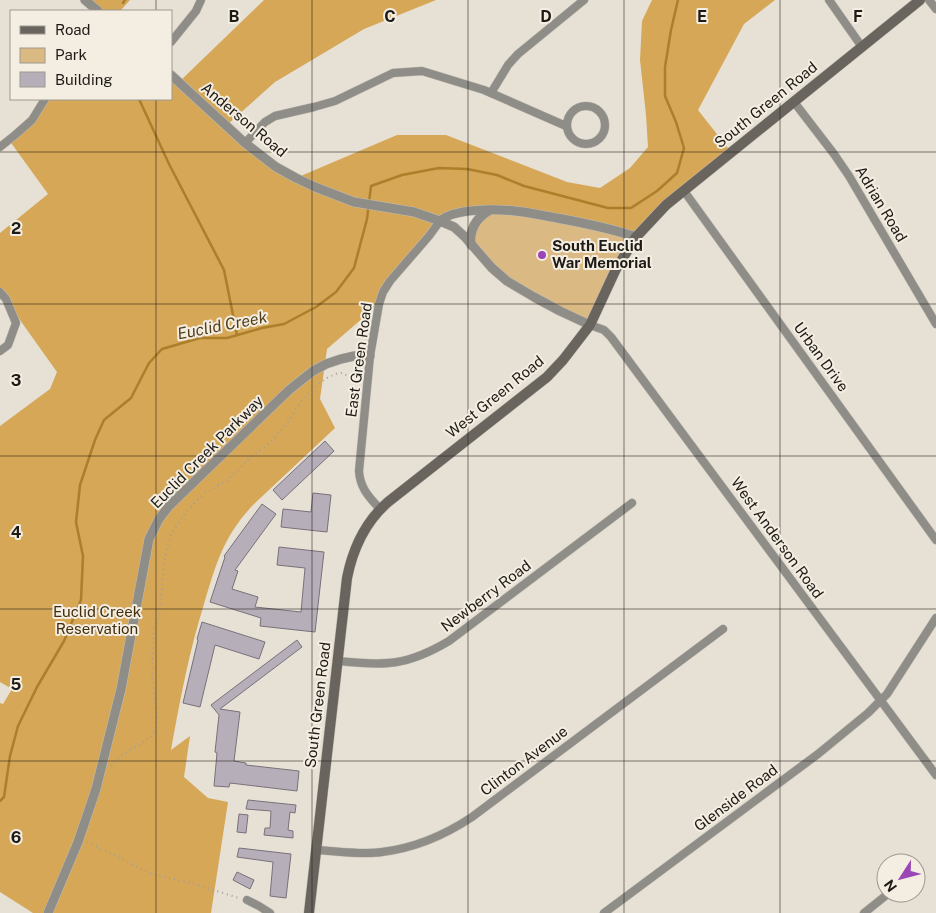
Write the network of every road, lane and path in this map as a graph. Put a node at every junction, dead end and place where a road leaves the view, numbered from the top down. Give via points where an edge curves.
1 (85, 0) edge
2 (201, 0) edge
3 (584, 0) edge
4 (828, 0) edge
5 (920, 0) edge
6 (929, 0) edge
7 (936, 9) edge
8 (95, 10) edge
9 (172, 41) edge
10 (862, 47) junction
11 (172, 76) edge
12 (491, 93) junction
13 (44, 100) edge
14 (794, 102) junction
15 (566, 126) junction
16 (245, 143) junction
17 (0, 147) edge
18 (684, 191) junction
19 (491, 210) junction
20 (440, 221) junction
21 (636, 237) junction
22 (471, 245) junction
23 (0, 292) edge
24 (590, 324) junction
25 (936, 324) edge
26 (0, 351) edge
27 (370, 356) junction
28 (368, 382) junction
29 (632, 503) dead end
30 (380, 509) junction
31 (936, 540) edge
32 (936, 618) edge
33 (723, 629) dead end
34 (338, 661) junction
35 (880, 701) junction
36 (110, 767) dead end
37 (936, 775) edge
38 (87, 842) dead end
39 (316, 850) junction
40 (247, 900) joint
41 (876, 903) edge
42 (48, 913) edge
43 (270, 913) edge
44 (309, 913) edge
45 (604, 913) edge
46 (864, 913) edge

1 - 8 street
2 - 9 street
3 - 12 street via 518,54
4 - 10 street
5 - 10 main road, South Green Road
6 - 7 street
10 - 14 main road, South Green Road
11 - 16 street, Anderson Road
12 - 15 street
12 - 16 street via 422,71 393,73 335,101 275,116
13 - 17 street via 32,120
14 - 18 main road, South Green Road
14 - 25 street, Adrian Road via 853,183
15 - 15 street via 574,141 586,145 600,138 605,126 601,114 586,106 573,110
16 - 20 street, Anderson Road via 296,178 354,202 414,212
18 - 21 main road, South Green Road
18 - 31 street, Urban Drive
19 - 20 street via 453,214
19 - 21 street via 526,212
19 - 22 street via 485,212 471,230
20 - 22 street, Anderson Road via 460,232
20 - 27 street, East Green Road via 383,292
21 - 24 main road, West Green Road via 616,269
22 - 24 street, Anderson Road via 514,286
23 - 26 street via 16,323 8,345
24 - 30 main road, West Green Road via 547,377
24 - 35 street, West Anderson Road via 611,337
27 - 28 street, East Green Road
27 - 42 street, Euclid Creek Parkway via 341,359 313,371 289,390 159,519 149,539 120,689 96,789
28 - 30 street, East Green Road via 360,477
28 - 36 path via 354,380 342,373 319,383 302,399 271,442 228,480 206,493 187,511 171,534 165,557 159,616 154,629 152,672 156,730
29 - 34 street, Newberry Road via 436,649 393,663
30 - 34 main road, South Green Road via 360,537 350,564
32 - 35 street, Glenside Road
33 - 39 street, Clinton Avenue via 457,827 429,840 381,852
34 - 39 main road, South Green Road
35 - 37 street, West Anderson Road
35 - 45 street, Glenside Road via 818,754
38 - 40 path via 152,874
39 - 44 main road, South Green Road
40 - 43 street
41 - 46 street

